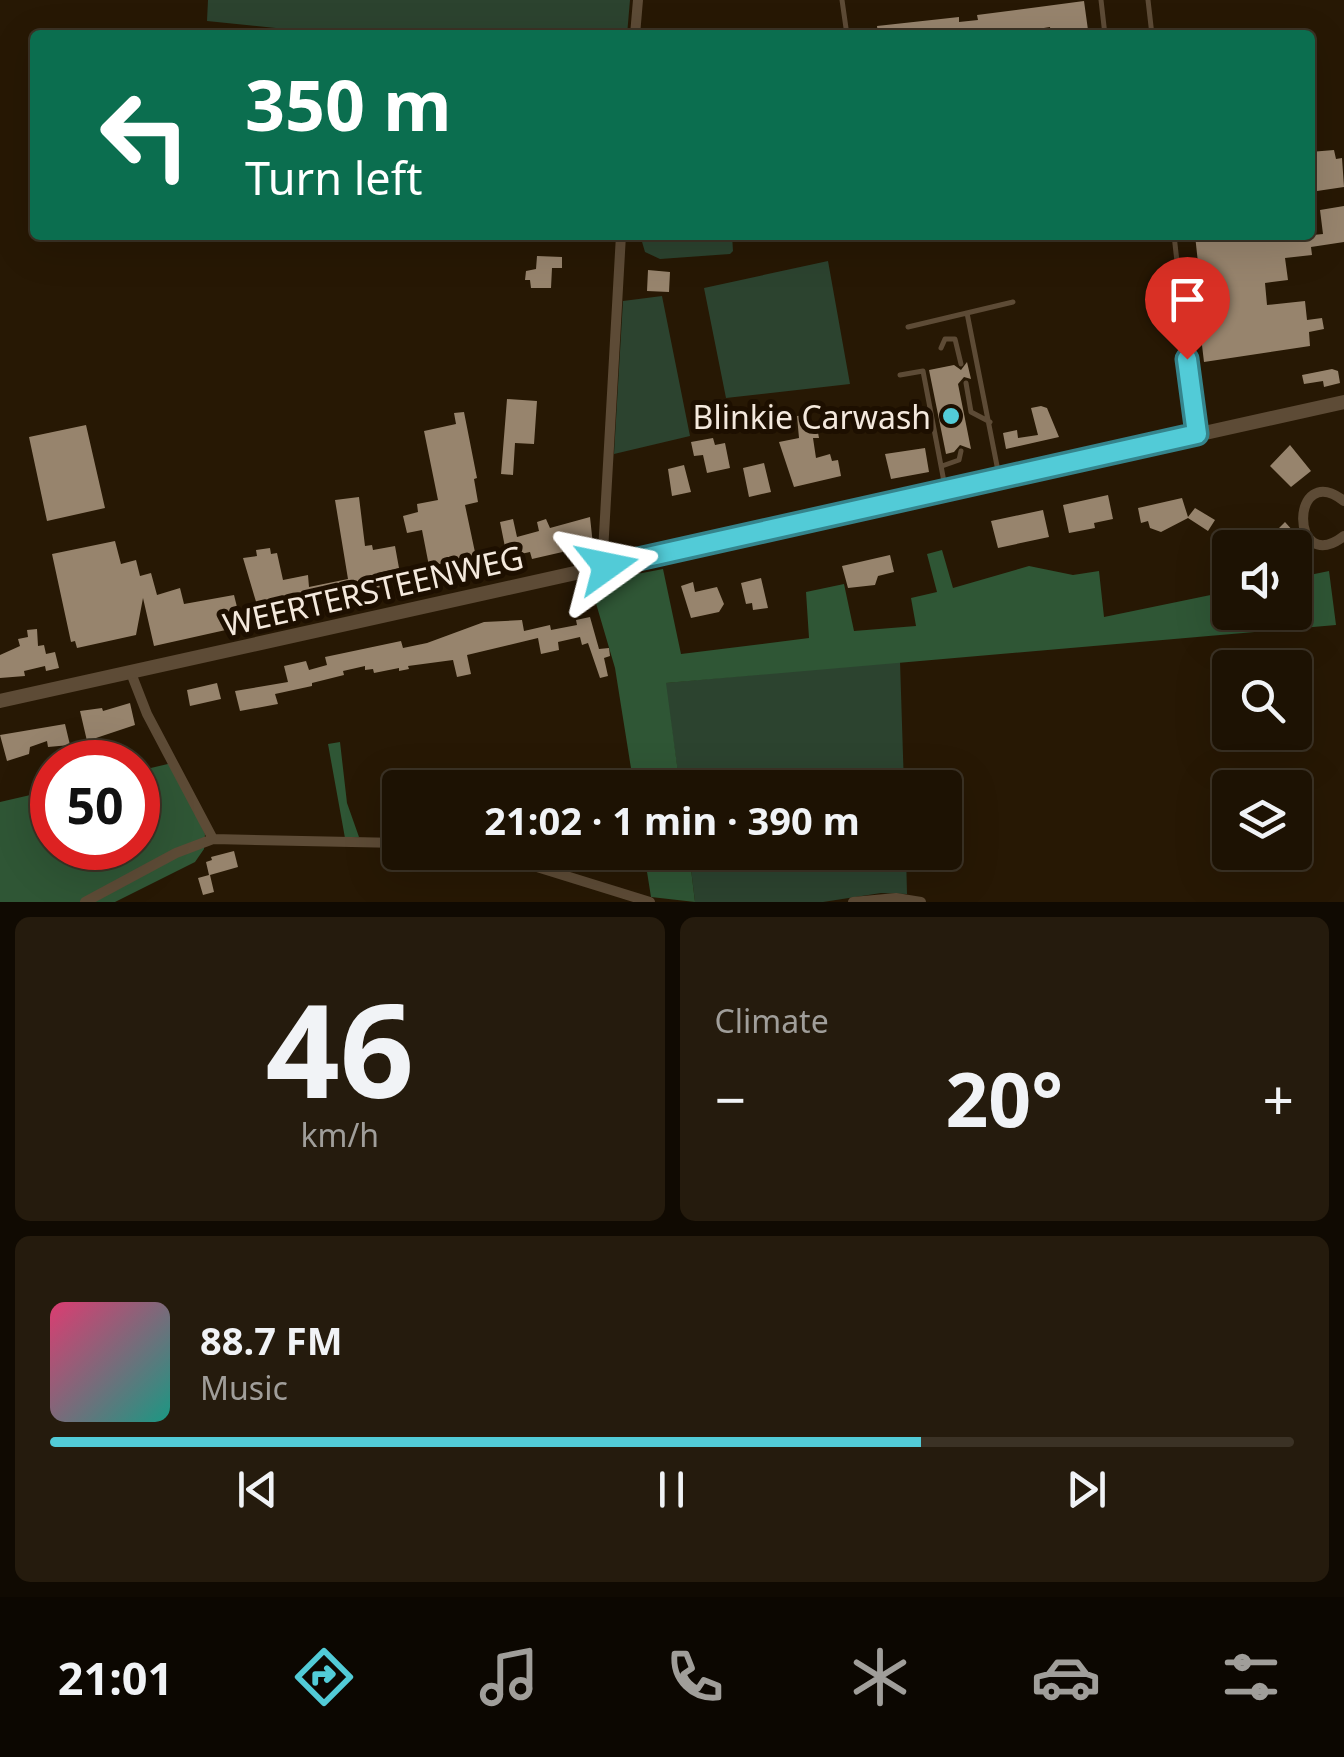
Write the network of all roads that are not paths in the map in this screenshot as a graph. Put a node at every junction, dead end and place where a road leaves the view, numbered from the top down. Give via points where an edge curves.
1 (638, 0) edge
2 (842, 0) edge
3 (1101, 0) edge
4 (1148, 0) edge
5 (635, 30) edge
6 (845, 30) edge
7 (1104, 30) edge
8 (1151, 30) edge
9 (621, 240) edge
10 (1175, 240) edge
11 (1013, 302) dead end
12 (967, 313) junction
13 (908, 327) dead end
14 (940, 348) dead end
15 (962, 364) dead end
16 (900, 375) dead end
17 (966, 383) dead end
18 (1344, 402) edge
19 (990, 422) junction
20 (1197, 434) junction
21 (960, 451) dead end
22 (942, 466) junction
23 (1000, 480) junction
24 (946, 492) junction
25 (1344, 501) edge
26 (1343, 538) edge
27 (607, 566) junction
28 (131, 672) junction
29 (0, 702) edge
30 (213, 840) junction
31 (382, 842) edge
32 (547, 870) edge
33 (85, 902) edge
34 (650, 902) edge
35 (853, 902) edge
36 (922, 902) edge

1 - 5 street
2 - 6 lane
3 - 7 lane
4 - 8 lane
9 - 27 street
10 - 20 lane
11 - 12 lane
12 - 13 lane
12 - 19 lane
14 - 15 lane via 948,338 956,340
16 - 22 lane via 923,371
17 - 19 lane via 971,412
18 - 20 main road, WEERTERSTEENWEG
19 - 23 lane
20 - 23 main road, WEERTERSTEENWEG
21 - 22 lane via 959,460
22 - 24 lane
23 - 24 main road, WEERTERSTEENWEG
24 - 27 main road, WEERTERSTEENWEG
25 - 26 street via 1318,494 1300,519 1312,540
27 - 28 main road, WEERTERSTEENWEG
28 - 29 main road, WEERTERSTEENWEG
28 - 30 street
30 - 31 street
30 - 33 street
32 - 34 street
35 - 36 street

